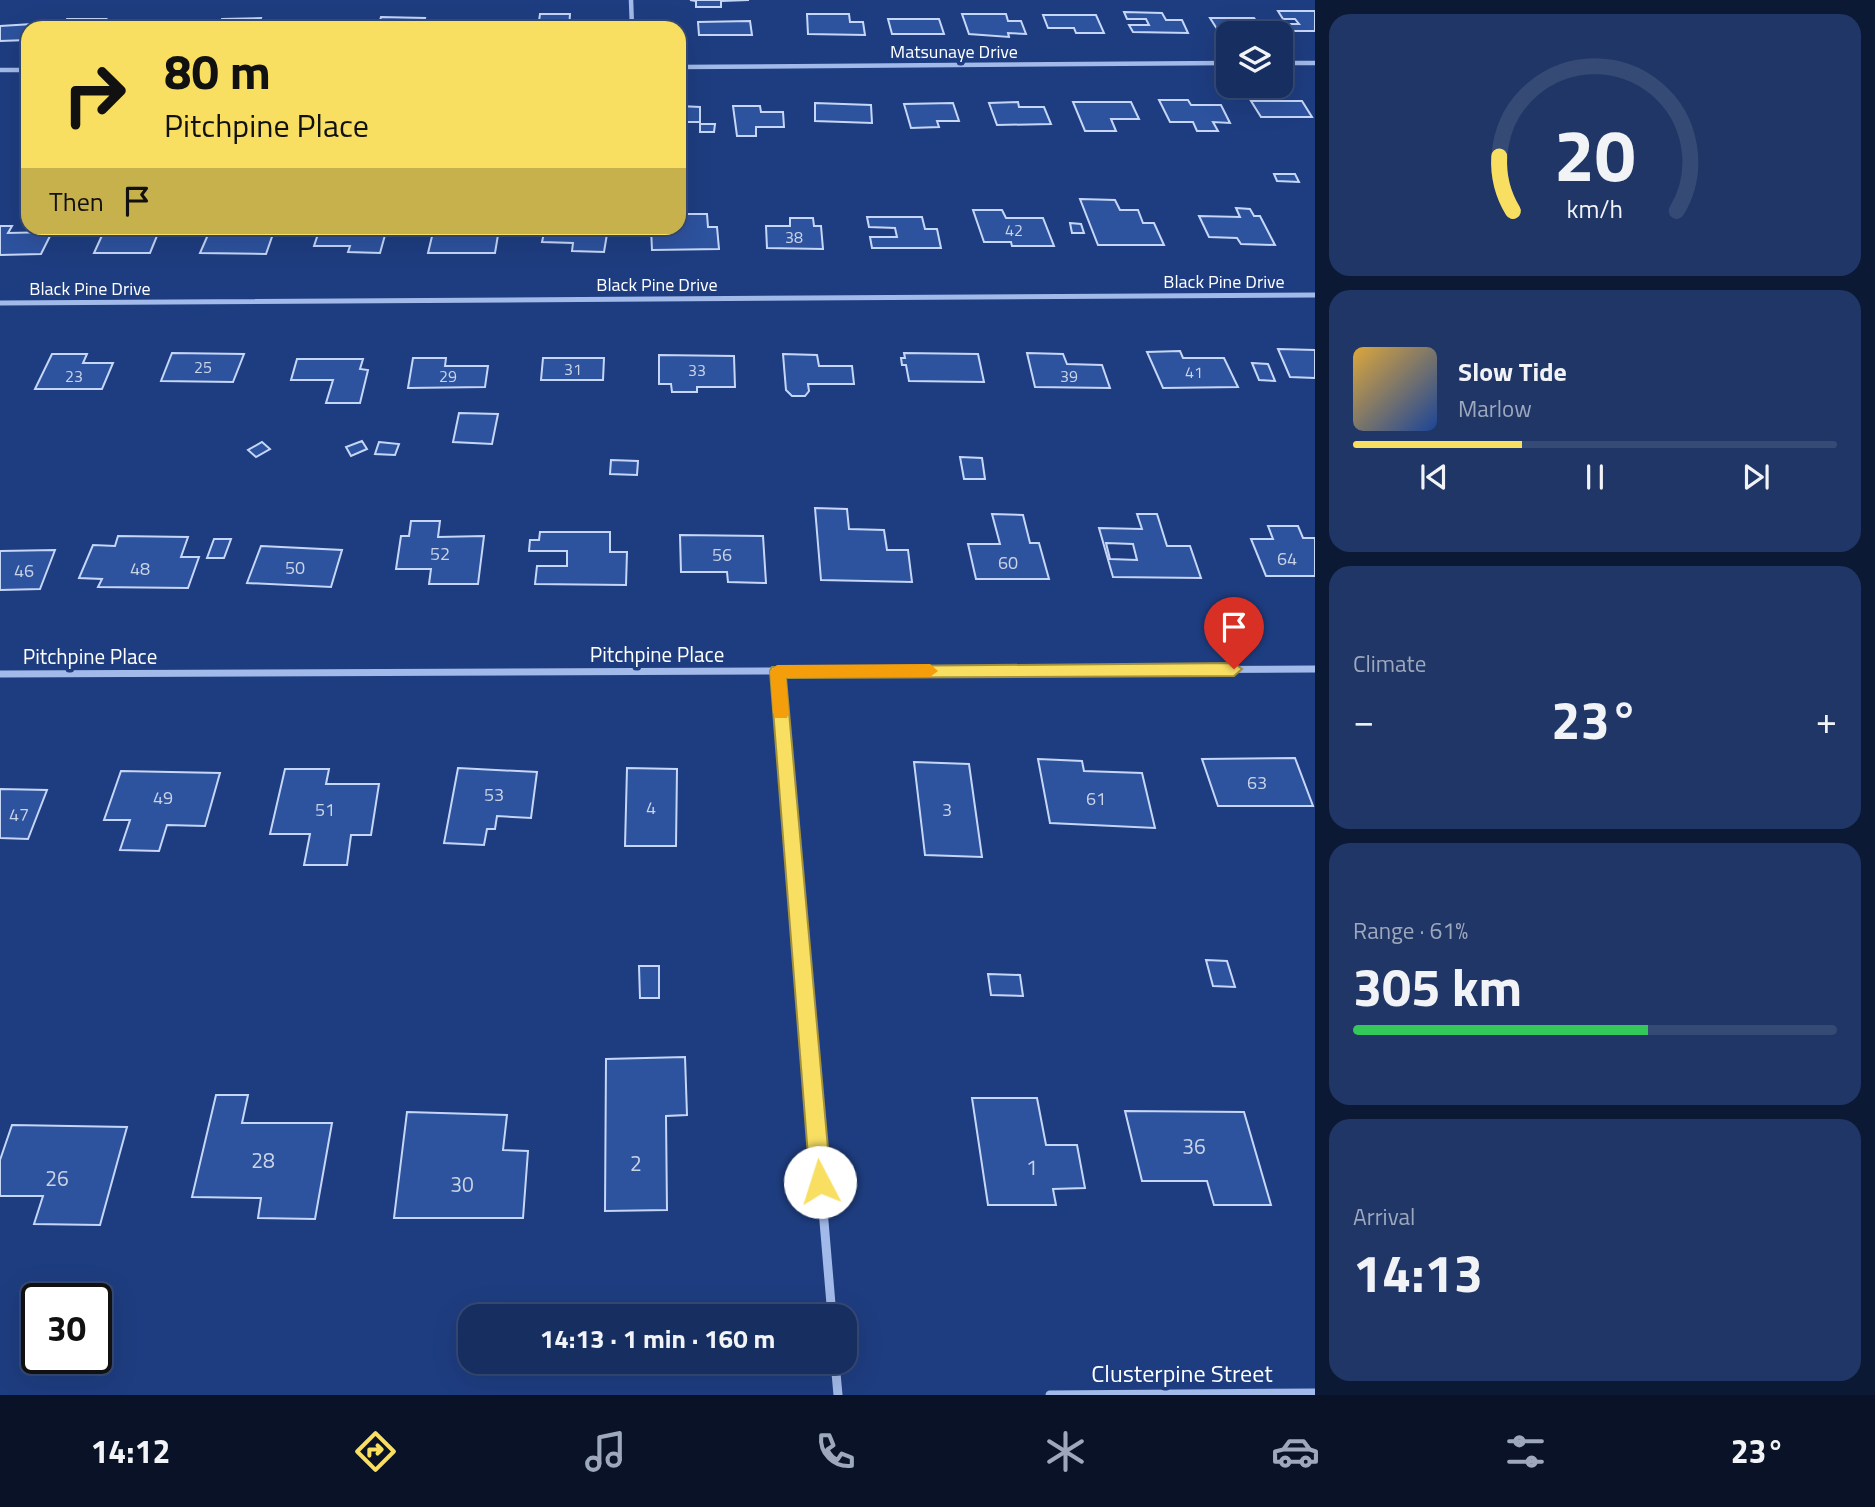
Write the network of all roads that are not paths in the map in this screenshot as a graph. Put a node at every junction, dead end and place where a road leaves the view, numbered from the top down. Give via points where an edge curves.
1 (631, 0) edge
2 (632, 21) edge
3 (1216, 63) edge
4 (1293, 63) edge
5 (1315, 63) edge
6 (686, 66) edge
7 (0, 70) edge
8 (21, 70) edge
9 (1315, 295) edge
10 (0, 303) edge
11 (1315, 669) edge
12 (777, 671) junction
13 (0, 674) edge
14 (831, 1304) edge
15 (836, 1374) edge
16 (1315, 1393) edge
17 (838, 1395) edge
18 (1050, 1395) edge

1 - 2 street
3 - 6 street, Matsunaye Drive
4 - 5 street
7 - 8 street
9 - 10 street, Black Pine Drive
11 - 12 street, Pitchpine Place
12 - 13 street, Pitchpine Place
12 - 14 street
15 - 17 street
16 - 18 street, Clusterpine Street

